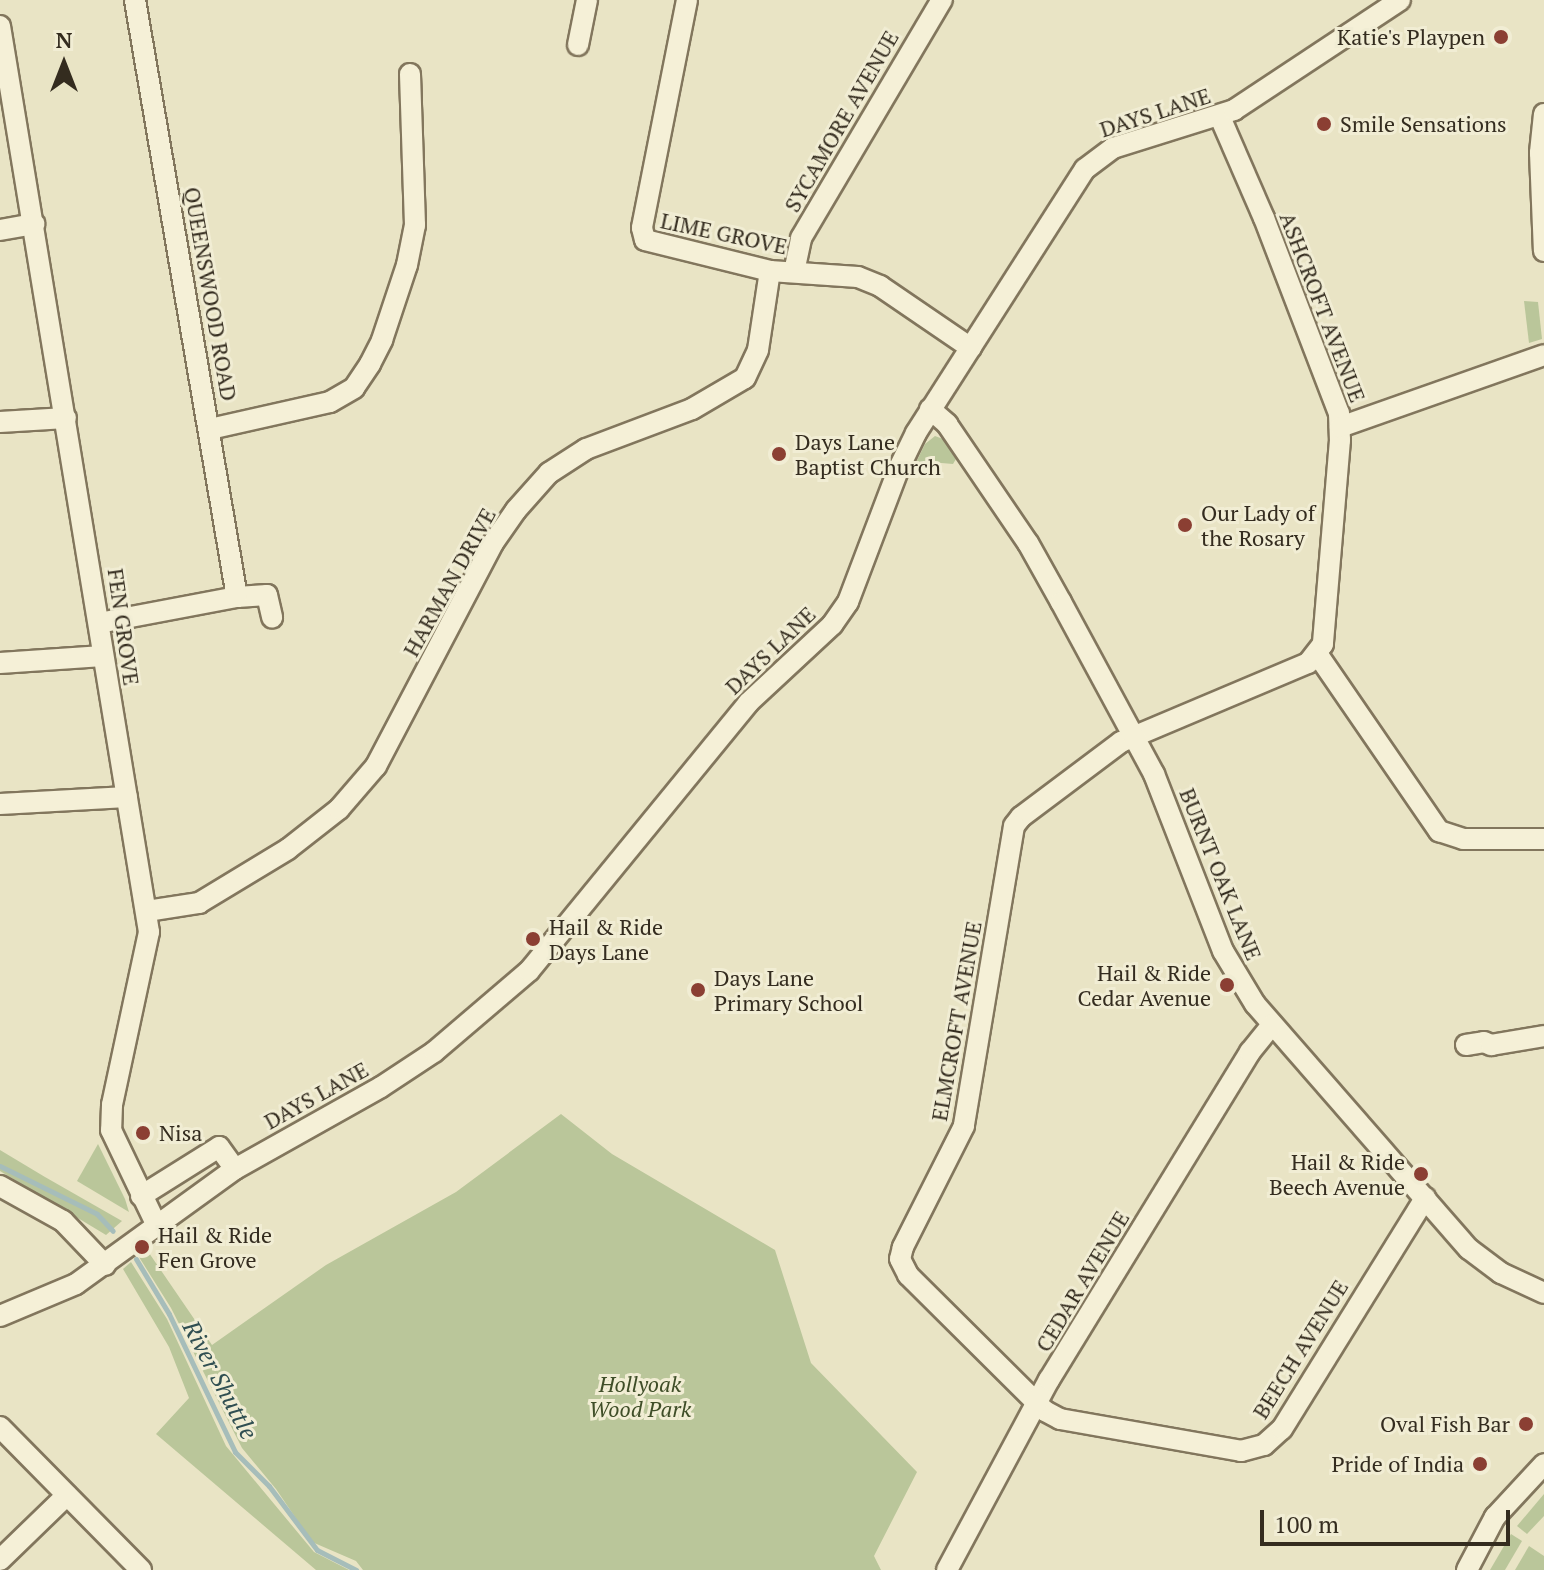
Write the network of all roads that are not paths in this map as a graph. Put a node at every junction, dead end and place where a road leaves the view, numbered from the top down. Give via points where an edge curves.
1 (135, 0) edge
2 (587, 0) edge
3 (687, 0) edge
4 (942, 0) edge
5 (1400, 0) edge
6 (0, 26) edge
7 (578, 45) dead end
8 (410, 74) dead end
9 (1544, 114) edge
10 (1220, 117) junction
11 (34, 224) junction
12 (0, 230) edge
13 (1544, 251) edge
14 (770, 271) junction
15 (794, 272) junction
16 (971, 348) junction
17 (1544, 355) edge
18 (930, 409) junction
19 (66, 418) junction
20 (0, 422) edge
21 (1340, 427) junction
22 (210, 429) junction
23 (237, 597) junction
24 (272, 617) dead end
25 (99, 623) junction
26 (1318, 655) junction
27 (103, 656) junction
28 (0, 663) edge
29 (1134, 736) junction
30 (127, 797) junction
31 (0, 804) edge
32 (1544, 839) edge
33 (147, 911) junction
34 (1272, 1025) junction
35 (1544, 1036) edge
36 (1466, 1045) dead end
37 (235, 1169) junction
38 (0, 1186) edge
39 (141, 1196) junction
40 (1425, 1198) junction
41 (156, 1224) junction
42 (105, 1265) junction
43 (1544, 1293) edge
44 (0, 1316) edge
45 (1037, 1402) junction
46 (0, 1427) edge
47 (1544, 1464) edge
48 (67, 1495) junction
49 (0, 1560) edge
50 (141, 1570) edge
51 (947, 1570) edge
52 (1467, 1570) edge

1 - 22 street, QUEENSWOOD ROAD
2 - 7 street
3 - 14 street, LIME GROVE via 642,237 652,244
4 - 15 street, SYCAMORE AVENUE via 801,238
5 - 10 street, DAYS LANE
6 - 11 street, FEN GROVE
8 - 22 street via 415,225 398,293 370,364 354,388 330,402
9 - 13 street
10 - 16 street, DAYS LANE via 1113,148 1089,164
10 - 21 street, ASHCROFT AVENUE via 1333,393
11 - 12 street
11 - 19 street, FEN GROVE
14 - 15 street, LIME GROVE
14 - 33 street, HARMAN DRIVE via 758,350 745,378 692,409 586,449 549,473 516,510 493,543 376,766 339,809 288,849 199,903
15 - 16 street, LIME GROVE via 831,273 880,286
16 - 18 street, DAYS LANE
17 - 21 street
18 - 29 street, BURNT OAK LANE via 945,420 1028,543
18 - 37 street, DAYS LANE via 899,468 859,580 840,614 738,714 529,971 434,1052
19 - 20 street
19 - 25 street, FEN GROVE
21 - 26 street, ASHCROFT AVENUE via 1326,630
22 - 23 street, QUEENSWOOD ROAD
23 - 24 street via 267,595
23 - 25 street
25 - 27 street, FEN GROVE
26 - 29 street
26 - 32 street via 1439,831 1463,839
27 - 28 street
27 - 30 street, FEN GROVE
29 - 34 street, BURNT OAK LANE via 1229,965
29 - 45 street, ELMCROFT AVENUE via 1014,826 964,1126 901,1253 908,1275
30 - 31 street
30 - 33 street, FEN GROVE
33 - 39 street, FEN GROVE via 149,945 110,1117
34 - 40 street, BURNT OAK LANE
34 - 45 street, CEDAR AVENUE via 1250,1052
35 - 36 street
37 - 39 street via 219,1147
37 - 41 street, DAYS LANE
38 - 42 street via 63,1221
39 - 41 street, FEN GROVE
40 - 43 street, BURNT OAK LANE via 1486,1264
40 - 45 street, BEECH AVENUE via 1282,1429 1264,1445 1229,1450 1060,1419
41 - 42 street, DAYS LANE
42 - 44 street, DAYS LANE via 53,1296
45 - 51 street, CEDAR AVENUE
46 - 48 street
47 - 52 street via 1495,1517
48 - 49 street
48 - 50 street

